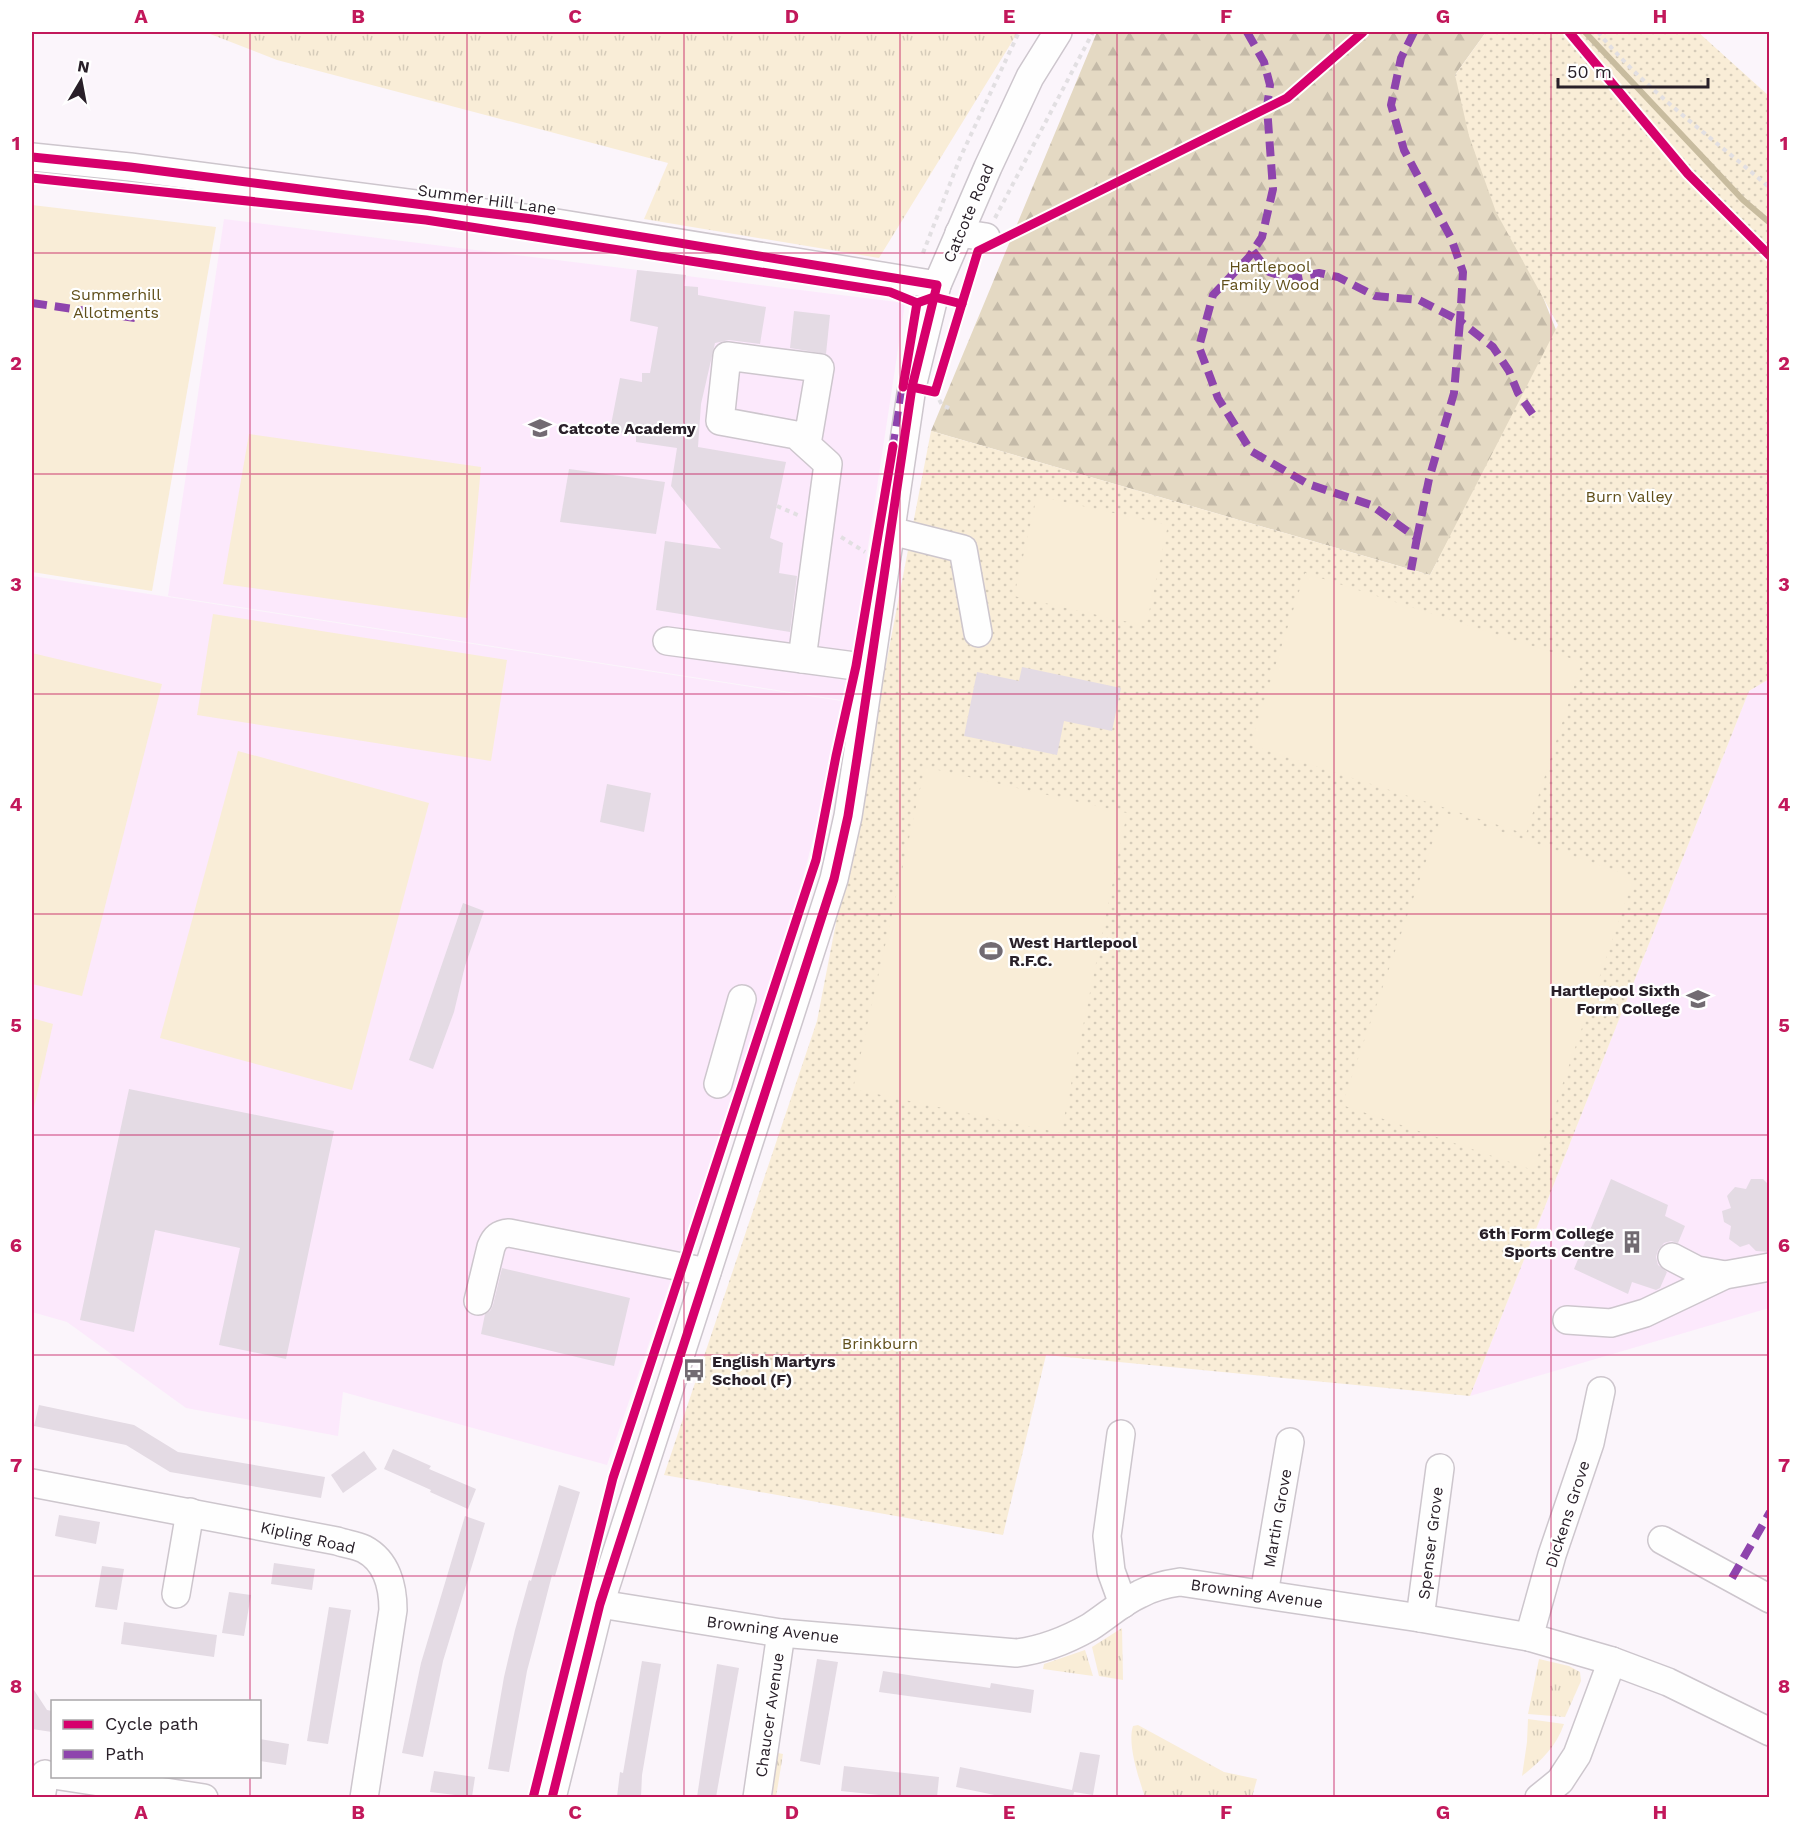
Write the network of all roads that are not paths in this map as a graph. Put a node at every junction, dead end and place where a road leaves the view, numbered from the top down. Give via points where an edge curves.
1 (1058, 32) edge
2 (32, 157) edge
3 (937, 285) junction
4 (807, 444) dead end
5 (891, 531) junction
6 (978, 633) dead end
7 (667, 641) dead end
8 (802, 659) junction
9 (870, 668) junction
10 (742, 999) dead end
11 (718, 1084) dead end
12 (1672, 1257) dead end
13 (1770, 1267) edge
14 (707, 1272) junction
15 (1725, 1275) junction
16 (478, 1301) dead end
17 (1567, 1320) dead end
18 (1600, 1391) dead end
19 (1120, 1434) dead end
20 (1290, 1442) dead end
21 (1440, 1468) dead end
22 (32, 1483) edge
23 (190, 1512) junction
24 (1663, 1538) dead end
25 (176, 1594) dead end
26 (1264, 1594) junction
27 (1770, 1599) edge
28 (600, 1604) junction
29 (1123, 1604) junction
30 (1420, 1618) junction
31 (781, 1633) junction
32 (1529, 1637) junction
33 (1612, 1661) junction
34 (1770, 1732) edge
35 (46, 1779) edge
36 (134, 1793) edge
37 (204, 1797) edge
38 (364, 1797) edge
39 (552, 1797) edge
40 (757, 1797) edge
41 (1539, 1797) edge

1 - 3 street, Catcote Road via 1030,77 988,167 973,235
2 - 3 street, Summer Hill Lane via 532,219
3 - 5 street, Catcote Road via 924,389
4 - 8 street via 828,464
5 - 6 street via 963,549
5 - 9 street, Catcote Road
7 - 8 street
8 - 9 street
9 - 14 street, Catcote Road via 848,816 834,879
10 - 11 street
12 - 15 street via 1697,1270
13 - 15 street
14 - 16 street via 503,1233 491,1246
14 - 28 street, Catcote Road
15 - 17 street via 1645,1313 1611,1323
18 - 32 street, Dickens Grove via 1590,1443
19 - 29 street via 1107,1536 1111,1571
20 - 26 street, Martin Grove
21 - 30 street, Spenser Grove
22 - 23 street, Kipling Road
23 - 25 street
23 - 38 street, Kipling Road via 337,1541 365,1550 383,1565 393,1590 393,1610
24 - 27 street
26 - 29 street, Browning Avenue via 1180,1582 1159,1586
26 - 30 street, Browning Avenue
28 - 31 street, Browning Avenue
28 - 39 street, Catcote Road
29 - 31 street, Browning Avenue via 1071,1637 1034,1651 1016,1653
30 - 32 street, Browning Avenue
31 - 40 street, Chaucer Avenue
32 - 33 street, Browning Avenue
33 - 34 street, Browning Avenue via 1668,1682
33 - 41 street via 1577,1755 1560,1781
35 - 36 street
36 - 37 street

